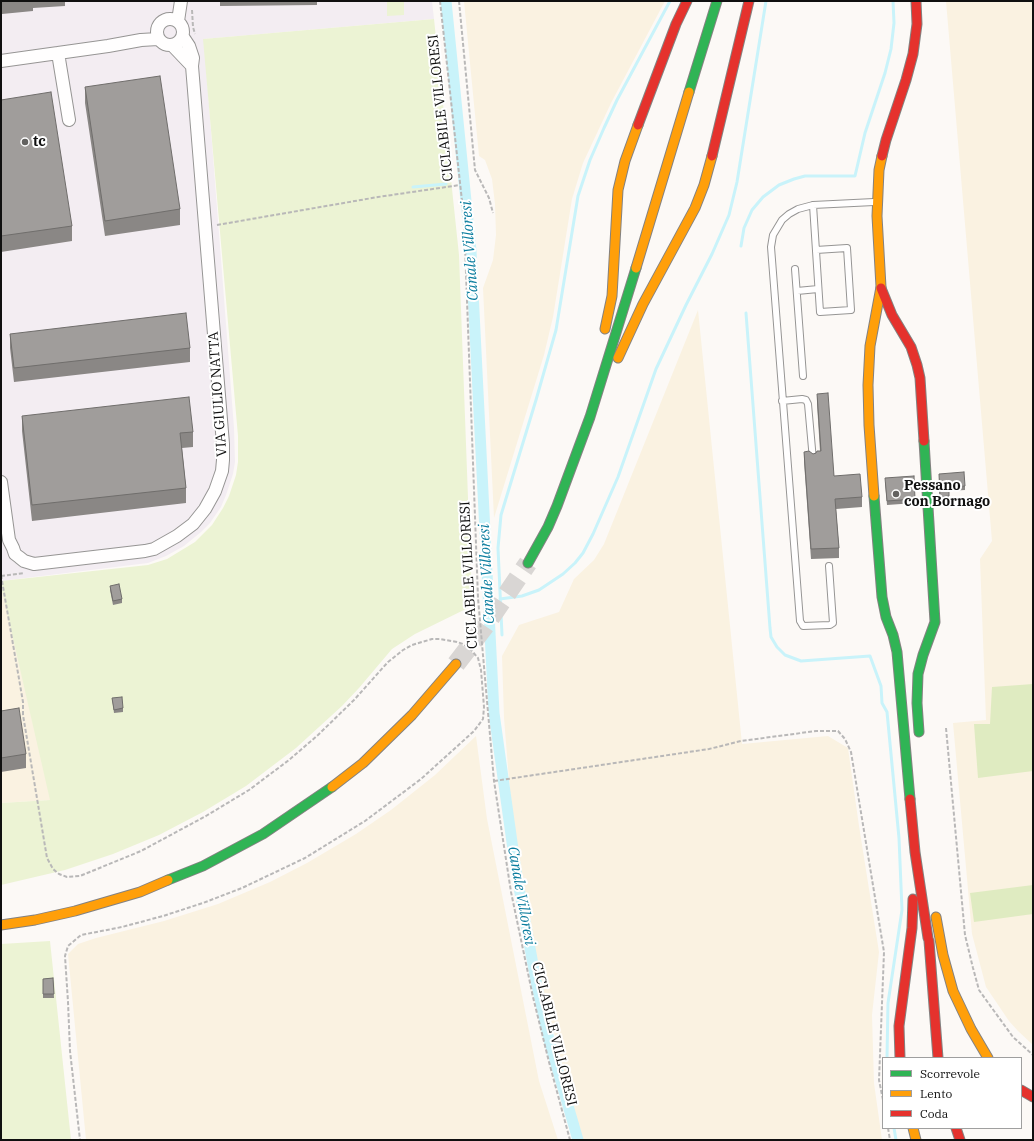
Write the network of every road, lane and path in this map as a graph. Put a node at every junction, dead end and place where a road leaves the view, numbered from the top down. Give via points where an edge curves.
1 (440, 1) edge
2 (459, 1) edge
3 (687, 1) edge
4 (717, 1) edge
5 (749, 1) edge
6 (916, 1) edge
7 (184, 3) edge
8 (175, 19) junction
9 (158, 33) junction
10 (183, 36) junction
11 (196, 40) dead end
12 (172, 45) junction
13 (58, 53) junction
14 (1, 61) edge
15 (192, 66) junction
16 (69, 120) dead end
17 (460, 185) junction
18 (877, 202) junction
19 (813, 205) junction
20 (493, 213) dead end
21 (213, 226) dead end
22 (816, 250) junction
23 (795, 269) dead end
24 (881, 287) junction
25 (818, 289) junction
26 (797, 291) junction
27 (604, 334) dead end
28 (599, 358) dead end
29 (803, 376) dead end
30 (782, 401) junction
31 (590, 417) junction
32 (813, 460) edge
33 (1, 482) edge
34 (528, 563) tunnel mouth
35 (829, 566) dead end
36 (27, 573) dead end
37 (1, 575) edge
38 (478, 658) junction
39 (483, 658) junction
40 (456, 664) tunnel mouth
41 (488, 718) junction
42 (483, 719) junction
43 (946, 728) dead end
44 (920, 742) dead end
45 (494, 781) junction
46 (916, 852) junction
47 (928, 883) dead end
48 (934, 909) dead end
49 (1, 925) edge
50 (928, 938) junction
51 (1033, 1055) edge
52 (900, 1057) edge
53 (938, 1057) edge
54 (987, 1057) edge
55 (1022, 1091) edge
56 (882, 1095) edge
57 (1033, 1097) edge
58 (888, 1129) edge
59 (913, 1129) edge
60 (956, 1129) edge
61 (80, 1140) edge
62 (570, 1140) edge
63 (890, 1140) edge
64 (916, 1140) edge
65 (960, 1140) edge

1 - 17 path, CICLABILE VILLORESI
2 - 20 path via 475,170 489,198
3 - 27 main road via 625,161 618,190 612,296
4 - 31 main road
5 - 31 main road via 704,186
6 - 18 main road via 917,24 913,54 884,149 879,170
7 - 8 street
7 - 11 path
8 - 9 street via 162,21
8 - 10 street via 183,29
9 - 12 street via 163,43
9 - 13 street via 141,40
10 - 12 street via 181,41
10 - 15 street, VIA GIULIO NATTA via 192,53
12 - 15 street
13 - 14 street
13 - 16 street
15 - 33 street, VIA GIULIO NATTA via 223,444 222,471 215,491 193,524 154,549 34,564 24,561 15,554 9,540
17 - 21 path
17 - 39 path, CICLABILE VILLORESI via 464,219 478,598
18 - 19 lane
18 - 24 main road
19 - 22 lane
19 - 30 lane via 798,209 785,217 775,230 771,244
22 - 25 lane
22 - 25 lane via 847,248 851,310 820,312
23 - 26 lane
24 - 44 main road via 892,315 911,347 920,378 935,622 918,674
24 - 46 main road via 868,358 869,425 882,597 897,652
25 - 26 lane
26 - 29 lane
28 - 31 main road
30 - 32 lane via 802,399 808,402
30 - 35 lane via 800,621 803,626 833,623
31 - 34 main road via 557,506
36 - 37 path
37 - 38 path via 47,858 53,869 67,877 80,876 147,848 249,790 318,735 350,705 388,662 407,647 425,640 448,640 463,644
38 - 39 path
38 - 42 path via 482,677
39 - 41 path, CICLABILE VILLORESI
40 - 49 main road via 412,716 362,762 320,796 263,834 203,866 140,892 75,911
41 - 42 path
41 - 45 path, CICLABILE VILLORESI
42 - 61 path via 452,752 399,797 305,858 216,898 149,920 81,934 68,946 65,956 70,1051
43 - 51 path via 965,935 973,968 979,990 1013,1036
45 - 56 path via 709,749 740,741 816,731 838,731 851,752 884,952 879,1080
45 - 62 path, CICLABILE VILLORESI via 511,892 533,997
46 - 50 main road
46 - 52 main road via 912,928 899,1026
47 - 50 main road
48 - 54 main road via 942,955 952,986 971,1029
50 - 53 main road
55 - 57 main road
58 - 63 path
59 - 64 main road
60 - 65 main road

